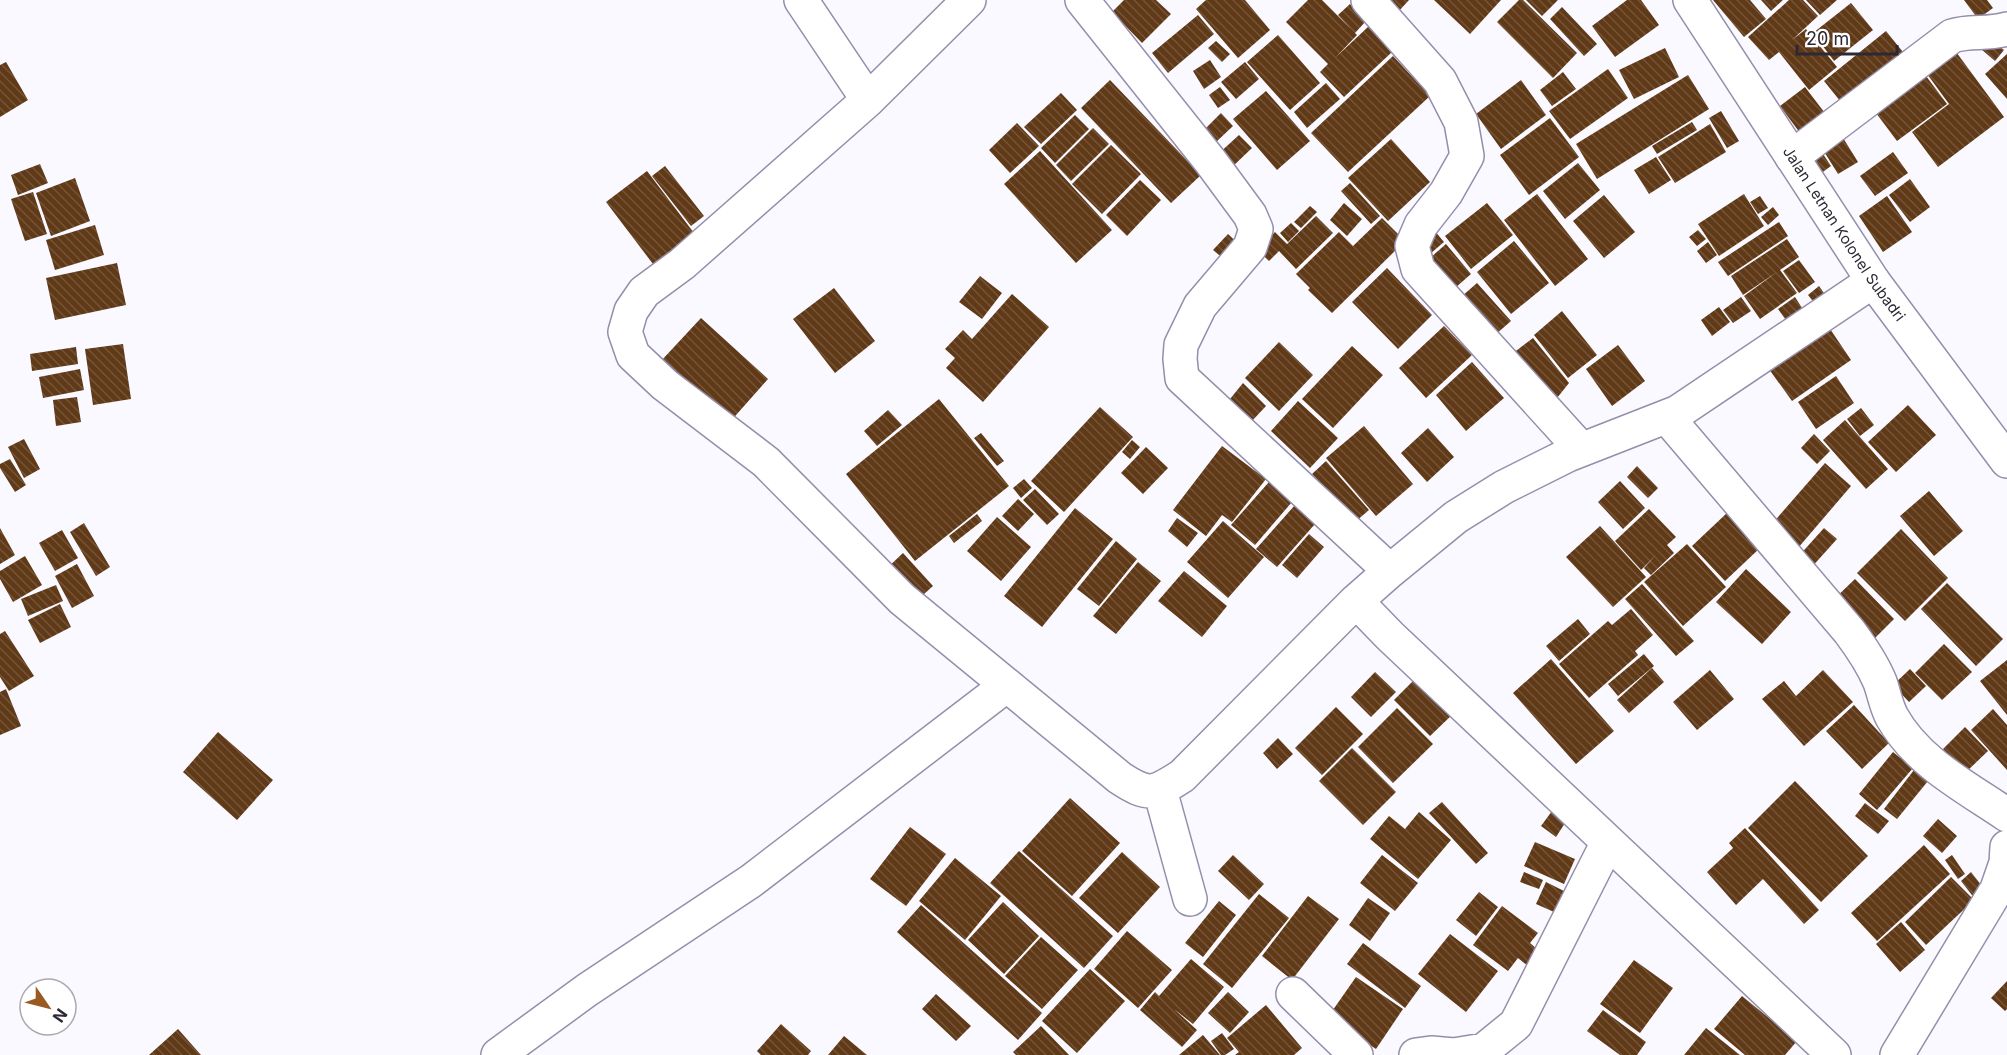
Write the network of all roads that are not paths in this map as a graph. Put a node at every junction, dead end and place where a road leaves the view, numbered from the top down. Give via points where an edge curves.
1 (801, 0) edge
2 (969, 0) edge
3 (1082, 0) edge
4 (1368, 0) edge
5 (1690, 0) edge
6 (2007, 29) edge
7 (868, 100) junction
8 (1792, 157) junction
9 (1873, 281) junction
10 (1668, 417) junction
11 (1581, 449) junction
12 (2007, 462) edge
13 (1390, 571) junction
14 (1356, 601) junction
15 (1007, 685) junction
16 (1160, 790) junction
17 (2007, 814) edge
18 (1608, 842) junction
19 (2007, 847) edge
20 (1190, 899) dead end
21 (1293, 994) dead end
22 (498, 1055) edge
23 (1356, 1055) edge
24 (1416, 1055) edge
25 (1834, 1055) edge
26 (1897, 1055) edge

1 - 7 street
2 - 7 street
3 - 13 street via 1211,162 1256,229 1251,247 1200,306 1181,345 1182,378
4 - 11 street via 1440,81 1461,122 1467,156 1446,193 1421,225 1412,246 1418,269
5 - 8 street, Jalan Letnan Kolonel Subadri
6 - 8 street via 1952,36
7 - 15 street via 682,264 644,292 631,311 625,332 633,355 657,378 766,462 902,599
8 - 9 street, Jalan Letnan Kolonel Subadri
9 - 10 street
9 - 12 street, Jalan Letnan Kolonel Subadri
10 - 11 street
10 - 17 street via 1849,630 1867,655 1892,716 1911,743 1933,765
11 - 13 street via 1504,487 1456,517
13 - 14 street
14 - 16 street via 1182,776
14 - 18 street
15 - 16 street via 1120,778 1139,791
15 - 22 street via 751,881 587,990
16 - 20 street
18 - 24 street via 1516,1024 1484,1050
18 - 25 street
19 - 26 street via 1997,889
21 - 23 street

